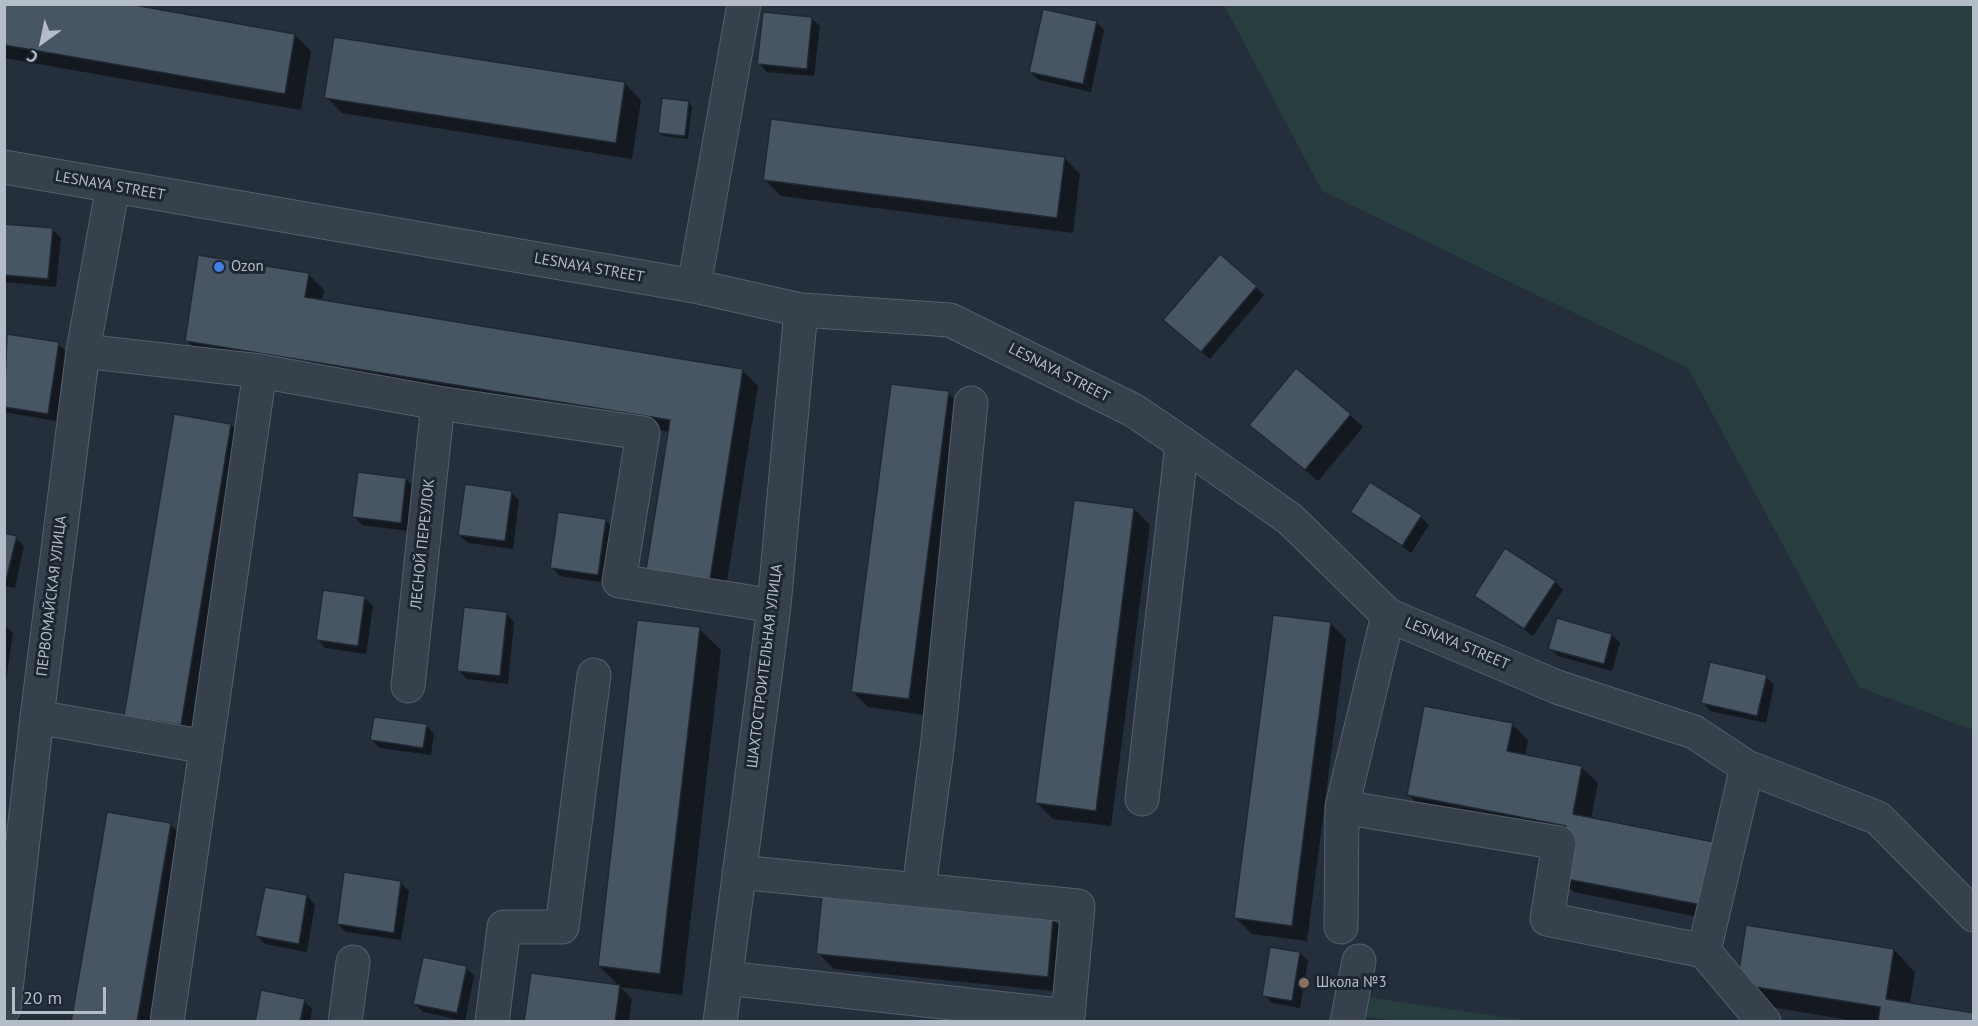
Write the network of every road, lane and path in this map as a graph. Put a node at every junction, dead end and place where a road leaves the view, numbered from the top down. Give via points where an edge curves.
1 (744, 4) edge
2 (4, 167) edge
3 (113, 186) junction
4 (694, 286) junction
5 (801, 310) junction
6 (83, 351) junction
7 (260, 371) junction
8 (438, 403) junction
9 (971, 404) dead end
10 (1182, 443) junction
11 (774, 606) junction
12 (1388, 615) junction
13 (594, 675) dead end
14 (408, 686) dead end
15 (37, 717) junction
16 (206, 747) junction
17 (1747, 767) junction
18 (1142, 799) dead end
19 (1342, 807) junction
20 (739, 872) junction
21 (918, 889) junction
22 (1974, 915) edge
23 (1341, 927) dead end
24 (1704, 951) junction
25 (1359, 961) dead end
26 (353, 962) dead end
27 (726, 978) junction
28 (4, 1008) edge
29 (167, 1022) edge
30 (345, 1022) edge
31 (492, 1022) edge
32 (720, 1022) edge
33 (1347, 1022) edge
34 (1764, 1022) edge

1 - 4 street
2 - 3 street, LESNAYA STREET
3 - 4 street, LESNAYA STREET
3 - 6 street, ПЕРВОМАЙСКАЯ УЛИЦА
4 - 5 street, LESNAYA STREET
5 - 10 street, LESNAYA STREET via 950,320 1133,410
5 - 11 street, ШАХТОСТРОИТЕЛЬНАЯ УЛИЦА
6 - 7 street
6 - 15 street, ПЕРВОМАЙСКАЯ УЛИЦА
7 - 8 street
7 - 16 street
8 - 11 street via 643,434 620,581
8 - 14 street, ЛЕСНОЙ ПЕРЕУЛОК
9 - 21 street via 938,741
10 - 12 street, LESNAYA STREET via 1290,519
10 - 18 street
11 - 20 street, ШАХТОСТРОИТЕЛЬНАЯ УЛИЦА
12 - 17 street, LESNAYA STREET via 1557,687 1694,732
12 - 19 street
13 - 31 street via 562,927 504,927
15 - 16 street
15 - 28 street, ПЕРВОМАЙСКАЯ УЛИЦА
16 - 29 street
17 - 22 street, LESNAYA STREET via 1878,818
17 - 24 street
19 - 23 street
19 - 24 street via 1559,843 1547,919
20 - 21 street
20 - 27 street, ШАХТОСТРОИТЕЛЬНАЯ УЛИЦА
21 - 27 street via 1078,906 1068,1016
24 - 34 street
25 - 33 street
26 - 30 street
27 - 32 street, ШАХТОСТРОИТЕЛЬНАЯ УЛИЦА

